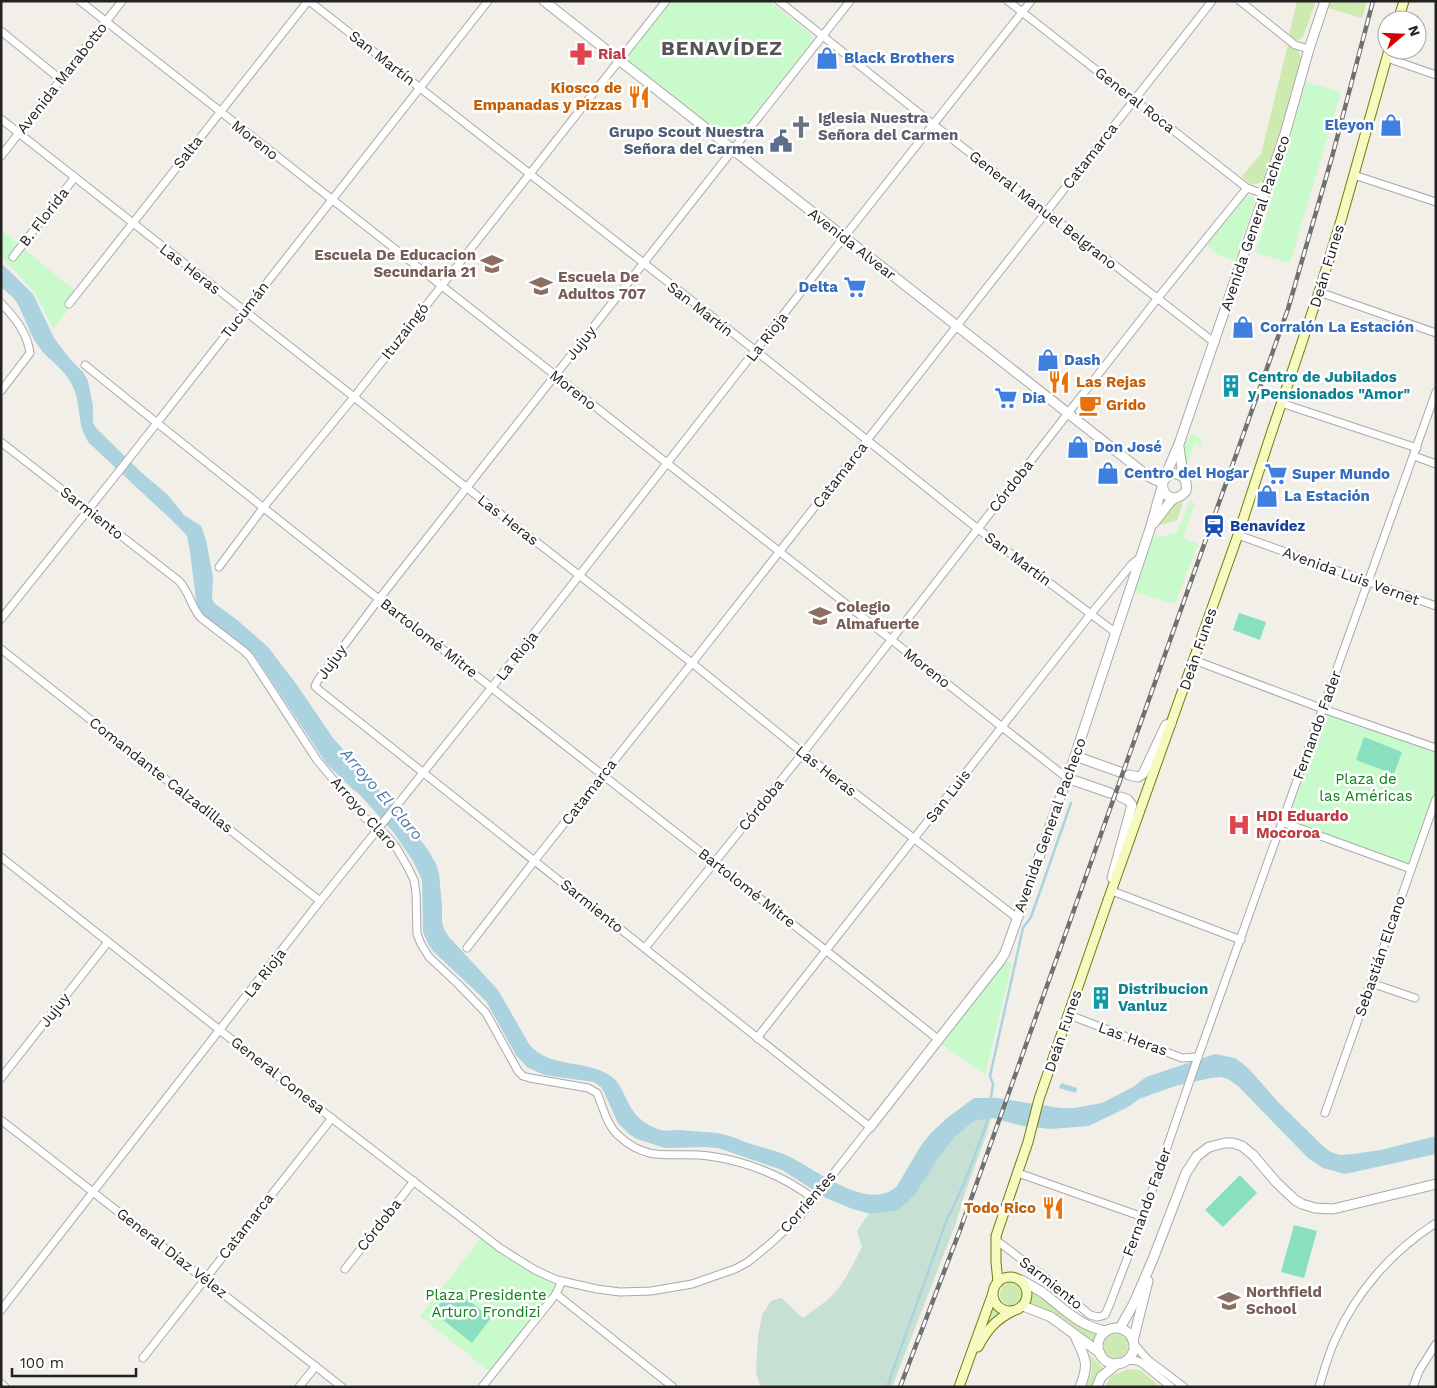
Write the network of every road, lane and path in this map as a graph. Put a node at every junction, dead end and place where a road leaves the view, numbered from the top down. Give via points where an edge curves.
1 (80, 1) edge
2 (122, 1) edge
3 (308, 1) edge
4 (488, 1) edge
5 (544, 1) edge
6 (666, 1) edge
7 (779, 1) edge
8 (850, 1) edge
9 (1008, 1) edge
10 (1031, 1) edge
11 (1212, 1) edge
12 (1240, 1) edge
13 (1325, 1) edge
14 (1023, 13) junction
15 (106, 22) junction
16 (1, 31) edge
17 (822, 36) junction
18 (1309, 49) junction
19 (620, 60) junction
20 (1386, 60) edge
21 (1402, 60) edge
22 (1436, 75) edge
23 (60, 79) junction
24 (419, 88) junction
25 (1134, 100) junction
26 (220, 112) junction
27 (1, 119) edge
28 (934, 124) junction
29 (19, 133) junction
30 (733, 150) junction
31 (1, 156) edge
32 (529, 175) junction
33 (1354, 175) junction
34 (75, 177) junction
35 (1247, 188) junction
36 (1264, 194) junction
37 (332, 200) junction
38 (1436, 202) edge
39 (1046, 212) junction
40 (133, 223) junction
41 (844, 238) junction
42 (13, 257) dead end
43 (643, 264) junction
44 (441, 286) junction
45 (1319, 292) junction
46 (1158, 299) junction
47 (1, 303) edge
48 (69, 304) dead end
49 (244, 311) junction
50 (956, 326) junction
51 (1436, 333) edge
52 (1214, 343) junction
53 (756, 352) junction
54 (85, 365) dead end
55 (555, 376) junction
56 (1, 391) edge
57 (1436, 392) edge
58 (354, 397) junction
59 (1282, 403) junction
60 (1068, 414) junction
61 (157, 423) junction
62 (868, 440) junction
63 (1, 442) edge
64 (1179, 444) junction
65 (1416, 448) junction
66 (1414, 456) junction
67 (667, 464) junction
68 (1436, 464) edge
69 (1183, 476) junction
70 (1163, 483) junction
71 (467, 488) junction
72 (1175, 498) junction
73 (263, 508) junction
74 (88, 510) junction
75 (978, 528) junction
76 (1150, 529) junction
77 (1238, 535) junction
78 (779, 551) junction
79 (1141, 557) junction
80 (219, 566) dead end
81 (580, 575) junction
82 (1367, 582) junction
83 (183, 586) joint
84 (379, 599) junction
85 (1436, 606) edge
86 (1090, 615) junction
87 (1, 619) edge
88 (1116, 633) junction
89 (890, 640) junction
90 (1, 648) edge
91 (1194, 660) junction
92 (692, 663) junction
93 (315, 686) joint
94 (492, 687) junction
95 (1323, 709) junction
96 (1172, 724) junction
97 (1002, 727) junction
98 (1436, 748) edge
99 (803, 752) junction
100 (1075, 756) junction
101 (1120, 772) dead end
102 (423, 774) junction
103 (603, 775) junction
104 (1129, 776) dead end
105 (1067, 778) junction
106 (1110, 793) dead end
107 (1121, 797) dead end
108 (1436, 799) edge
109 (1282, 822) junction
110 (380, 827) junction
111 (914, 839) junction
112 (1, 857) edge
113 (535, 860) junction
114 (715, 862) junction
115 (1411, 869) junction
116 (1112, 891) junction
117 (320, 901) junction
118 (1017, 918) junction
119 (1241, 940) junction
120 (108, 942) junction
121 (468, 948) dead end
122 (645, 948) junction
123 (826, 950) junction
124 (1371, 984) junction
125 (1415, 998) dead end
126 (1069, 1015) junction
127 (220, 1030) junction
128 (757, 1038) junction
129 (939, 1040) junction
130 (1198, 1057) junction
131 (1, 1078) edge
132 (1325, 1113) dead end
133 (332, 1118) junction
134 (1, 1120) edge
135 (870, 1127) junction
136 (1018, 1173) junction
137 (414, 1181) junction
138 (1436, 1184) edge
139 (93, 1191) junction
140 (815, 1197) junction
141 (1143, 1217) junction
142 (1436, 1223) edge
143 (996, 1242) junction
144 (1153, 1259) junction
145 (345, 1269) dead end
146 (204, 1279) junction
147 (1018, 1279) junction
148 (562, 1281) junction
149 (996, 1286) junction
150 (556, 1294) junction
151 (1020, 1308) junction
152 (1, 1310) edge
153 (1107, 1311) joint
154 (1120, 1328) junction
155 (1106, 1331) junction
156 (1073, 1332) junction
157 (1134, 1342) junction
158 (1436, 1344) edge
159 (1100, 1353) junction
160 (143, 1358) dead end
161 (1122, 1362) junction
162 (316, 1366) junction
163 (966, 1370) junction
164 (1, 1384) edge
165 (6, 1387) edge
166 (299, 1387) edge
167 (342, 1387) edge
168 (482, 1387) edge
169 (673, 1387) edge
170 (959, 1387) edge
171 (1080, 1387) edge
172 (1097, 1387) edge
173 (1171, 1387) edge
174 (1184, 1387) edge
175 (1319, 1387) edge
176 (1413, 1387) edge

1 - 15 street, Moreno
2 - 15 street, Avenida Marabotto
3 - 24 street, San Martín
3 - 26 street, Salta
4 - 24 street, Tucumán
5 - 19 street, Avenida Alvear
6 - 19 street, Ituzaingó
7 - 17 street, General Manuel Belgrano
8 - 17 street, Jujuy
9 - 14 street, General Roca
10 - 14 street, La Rioja
11 - 25 street, Catamarca
12 - 18 street via 1296,45
13 - 18 street, Avenida General Pacheco
14 - 25 street, General Roca
14 - 28 street, La Rioja
15 - 23 street, Avenida Marabotto
15 - 26 street, Moreno
16 - 23 street
17 - 28 street, General Manuel Belgrano
17 - 30 street, Jujuy
18 - 36 street, Avenida General Pacheco
19 - 30 street, Avenida Alvear
19 - 32 street, Ituzaingó
20 - 33 main road, Deán Funes
21 - 22 street
23 - 29 street, Avenida Marabotto
24 - 32 street, San Martín
24 - 37 street, Tucumán
25 - 35 street, General Roca
25 - 39 street, Catamarca
26 - 37 street, Moreno
26 - 40 street, Salta
27 - 29 street, Las Heras
28 - 39 street, General Manuel Belgrano
28 - 41 street, La Rioja
29 - 31 street, Avenida Marabotto
29 - 34 street, Las Heras
30 - 41 street, Avenida Alvear
30 - 43 street, Jujuy
32 - 43 street, San Martín
32 - 44 street, Ituzaingó
33 - 38 street
33 - 45 main road, Deán Funes
34 - 40 street, Las Heras
34 - 42 street, B. Florida
35 - 36 street, General Roca
35 - 46 street, Córdoba
36 - 52 street, Avenida General Pacheco
37 - 44 street, Moreno
37 - 49 street, Tucumán
39 - 46 street, General Manuel Belgrano
39 - 50 street, Catamarca
40 - 48 street, Salta
40 - 49 street, Las Heras
41 - 50 street, Avenida Alvear
41 - 53 street, La Rioja
43 - 53 street, San Martín
43 - 55 street, Jujuy
44 - 55 street, Moreno
44 - 58 street, Ituzaingó
45 - 51 street
45 - 59 main road, Deán Funes
46 - 52 street, General Manuel Belgrano
46 - 60 street, Córdoba
47 - 56 street via 22,328 30,353
49 - 58 street, Las Heras
49 - 61 street, Tucumán
50 - 60 street, Avenida Alvear
50 - 62 street, Catamarca
52 - 64 street, Avenida General Pacheco
53 - 62 street, San Martín
53 - 67 street, La Rioja
54 - 61 street, Bartolomé Mitre
55 - 67 street, Moreno
55 - 71 street, Jujuy
57 - 65 street, Fernando Fader
58 - 71 street, Las Heras
58 - 73 street, Ituzaingó
59 - 65 street
59 - 77 main road, Deán Funes
60 - 70 street, Avenida Alvear via 1149,477
60 - 75 street, Córdoba
61 - 73 street, Bartolomé Mitre
61 - 74 street, Tucumán
62 - 75 street, San Martín
62 - 78 street, Catamarca
63 - 74 street, Sarmiento
64 - 69 street, Avenida General Pacheco
64 - 70 street, Avenida General Pacheco
65 - 66 street, Fernando Fader
66 - 68 street
66 - 82 street, Fernando Fader
67 - 78 street, Moreno
67 - 81 street, La Rioja
69 - 70 street via 1175,473 1167,476
69 - 72 street via 1186,491
70 - 72 street via 1165,494
70 - 76 street, Avenida General Pacheco
71 - 81 street, Las Heras
71 - 84 street, Jujuy
72 - 76 street
73 - 80 street, Ituzaingó
73 - 84 street, Bartolomé Mitre
74 - 83 street, Sarmiento
74 - 87 street, Tucumán
75 - 86 street, San Martín
75 - 89 street, Córdoba
76 - 79 street, Avenida General Pacheco
77 - 82 street, Avenida Luis Vernet
77 - 91 main road, Deán Funes
78 - 89 street, Moreno
78 - 92 street, Catamarca
79 - 86 street, San Luis
79 - 88 street, Avenida General Pacheco
81 - 92 street, Las Heras
81 - 94 street, La Rioja
82 - 85 street, Avenida Luis Vernet
82 - 95 street, Fernando Fader
83 - 110 street, Arroyo Claro via 195,612 250,657 317,760 365,818
84 - 93 street, Jujuy
84 - 94 street, Bartolomé Mitre
86 - 88 street, San Martín
86 - 97 street, San Luis
88 - 100 street, Avenida General Pacheco
89 - 97 street, Moreno
89 - 99 street, Córdoba
90 - 117 street, Comandante Calzadillas
91 - 95 street
91 - 96 main road, Deán Funes
92 - 99 street, Las Heras
92 - 103 street, Catamarca
93 - 102 street, Sarmiento
94 - 102 street, La Rioja
94 - 103 street, Bartolomé Mitre
95 - 98 street
95 - 109 street, Fernando Fader
96 - 104 street via 1165,727 1143,774
96 - 116 main road, Deán Funes
97 - 105 street, Moreno
97 - 111 street, San Luis
99 - 111 street, Las Heras
99 - 114 street, Córdoba
100 - 101 street
100 - 105 street, Avenida General Pacheco
102 - 110 street, La Rioja
102 - 113 street, Sarmiento
103 - 113 street, Catamarca
103 - 114 street, Bartolomé Mitre
105 - 106 street
105 - 118 street, Avenida General Pacheco
107 - 116 street via 1132,805 1111,881
108 - 115 street, Sebastián Elcano
109 - 115 street
109 - 119 street, Fernando Fader
110 - 117 street, La Rioja
110 - 140 street, Arroyo Claro via 396,847 414,880 421,944 486,1013 523,1076 593,1090 614,1131 636,1149 657,1155 706,1155 727,1160 768,1172
111 - 118 street, Las Heras
111 - 123 street, San Luis
112 - 120 street, General Conesa
113 - 121 street, Catamarca
113 - 122 street, Sarmiento
114 - 122 street, Córdoba
114 - 123 street, Bartolomé Mitre
115 - 124 street, Sebastián Elcano
116 - 119 street
116 - 126 main road, Deán Funes
117 - 127 street, La Rioja
118 - 129 street, Avenida General Pacheco via 1000,961
119 - 130 street, Fernando Fader
120 - 127 street, General Conesa
120 - 131 street, Jujuy
122 - 128 street, Sarmiento
123 - 128 street, San Luis
123 - 129 street, Bartolomé Mitre
124 - 125 street
124 - 132 street, Sebastián Elcano
126 - 130 street, Las Heras via 1182,1058
126 - 136 main road, Deán Funes via 1038,1099
127 - 133 street, General Conesa
127 - 139 street, La Rioja
128 - 135 street, Sarmiento
129 - 135 street, Avenida General Pacheco
130 - 141 street, Fernando Fader
133 - 137 street, General Conesa
133 - 146 street, Catamarca
134 - 139 street, General Díaz Vélez
135 - 140 street, Corrientes
136 - 141 street
136 - 143 main road, Deán Funes
137 - 145 street, Córdoba
137 - 148 street, General Conesa via 500,1248 535,1270
138 - 144 street via 1333,1209 1315,1208 1295,1200 1242,1146 1216,1145 1202,1151 1189,1168
139 - 146 street, General Díaz Vélez
139 - 152 street, La Rioja
140 - 148 street, Corrientes via 788,1228 748,1262 706,1280 679,1288 636,1292 597,1289
141 - 153 street, Fernando Fader
142 - 175 street via 1385,1264 1363,1290 1334,1340
143 - 147 main road via 1001,1265
143 - 149 main road, Deán Funes
143 - 153 street, Sarmiento via 1090,1315 1098,1317
144 - 154 street
144 - 157 street
146 - 160 street, Catamarca
146 - 162 street, General Díaz Vélez
147 - 149 main road via 1003,1278
147 - 151 main road via 1027,1290 1026,1300
147 - 155 street via 1091,1328
148 - 150 street
149 - 151 main road via 994,1295 998,1305 1006,1310
149 - 163 main road
150 - 168 street
150 - 169 street
151 - 156 street via 1051,1318
151 - 163 main road via 1001,1317 991,1327
154 - 155 street
154 - 157 street
155 - 159 street via 1099,1341
156 - 159 street
156 - 171 street via 1086,1363
157 - 161 street via 1132,1353
157 - 174 street via 1147,1360
158 - 176 street
159 - 161 street via 1109,1362
161 - 172 street via 1101,1378
161 - 173 street via 1143,1364
162 - 166 street
162 - 167 street, General Díaz Vélez
163 - 170 main road
164 - 165 street

